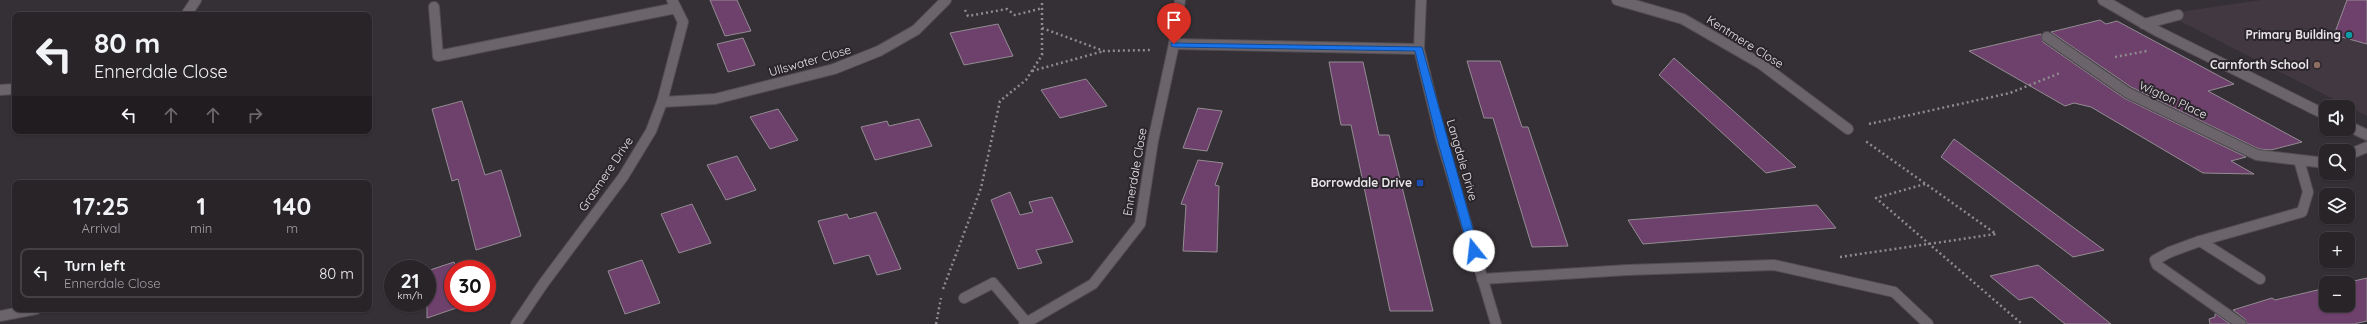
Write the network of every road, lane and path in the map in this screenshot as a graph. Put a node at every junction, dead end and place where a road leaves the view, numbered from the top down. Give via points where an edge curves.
1 (196, 0) edge
2 (946, 0) edge
3 (1042, 0) edge
4 (1180, 0) edge
5 (1421, 0) edge
6 (1616, 0) edge
7 (2103, 0) edge
8 (674, 4) edge
9 (963, 5) dead end
10 (434, 7) dead end
11 (1042, 8) junction
12 (188, 12) edge
13 (2178, 15) dead end
14 (2144, 24) junction
15 (1042, 28) junction
16 (2047, 37) dead end
17 (2183, 44) junction
18 (1174, 47) junction
19 (1419, 49) junction
20 (1104, 51) junction
21 (2084, 63) junction
22 (1031, 71) junction
23 (12, 89) edge
24 (0, 90) edge
25 (662, 102) junction
26 (2319, 112) edge
27 (1848, 129) junction
28 (2355, 129) edge
29 (2367, 135) edge
30 (2367, 147) edge
31 (2355, 152) edge
32 (2299, 160) junction
33 (2319, 162) edge
34 (1925, 184) junction
35 (2200, 241) junction
36 (1930, 245) junction
37 (1837, 257) dead end
38 (1482, 279) junction
39 (2260, 279) dead end
40 (964, 298) dead end
41 (23, 312) edge
42 (1, 317) edge
43 (1026, 323) edge
44 (516, 324) edge
45 (936, 324) edge
46 (1496, 324) edge
47 (1928, 324) edge
48 (2022, 324) edge
49 (2241, 324) edge

1 - 12 street
2 - 25 street, Ullswater Close via 916,30 879,51 834,69 715,99
3 - 11 path
4 - 18 street, Ennerdale Close
5 - 19 street, Langdale Drive
6 - 27 street, Kentmere Close via 1683,19 1761,64
7 - 14 street
8 - 10 street via 438,56
8 - 25 street, Grasmere Drive via 683,22
9 - 11 path via 968,16 1007,9 1015,16
11 - 15 path
13 - 14 street
14 - 17 street
15 - 20 path
15 - 22 path via 1042,55
16 - 21 street, Wigton Place
17 - 21 path
17 - 26 street
18 - 19 street
18 - 20 path
18 - 43 street, Ennerdale Close via 1153,141 1140,224 1093,284
19 - 38 street, Langdale Drive
20 - 22 path
21 - 27 path via 2010,93
21 - 32 street, Wigton Place via 2128,93 2257,155
22 - 45 path via 1026,80 1000,101 981,188 945,283
23 - 24 street
25 - 44 street, Grasmere Drive via 651,131 623,177
27 - 34 path
28 - 29 street
30 - 31 street
32 - 33 street, Wigton Place
32 - 35 street via 2308,192 2302,212
34 - 36 path via 1876,198
34 - 36 path via 1996,234
35 - 39 street
35 - 49 street via 2155,260 2157,265
36 - 37 path
36 - 48 path
38 - 46 street, Langdale Drive
38 - 47 street via 1627,270 1774,265 1894,292
40 - 43 street via 994,283
41 - 42 street

